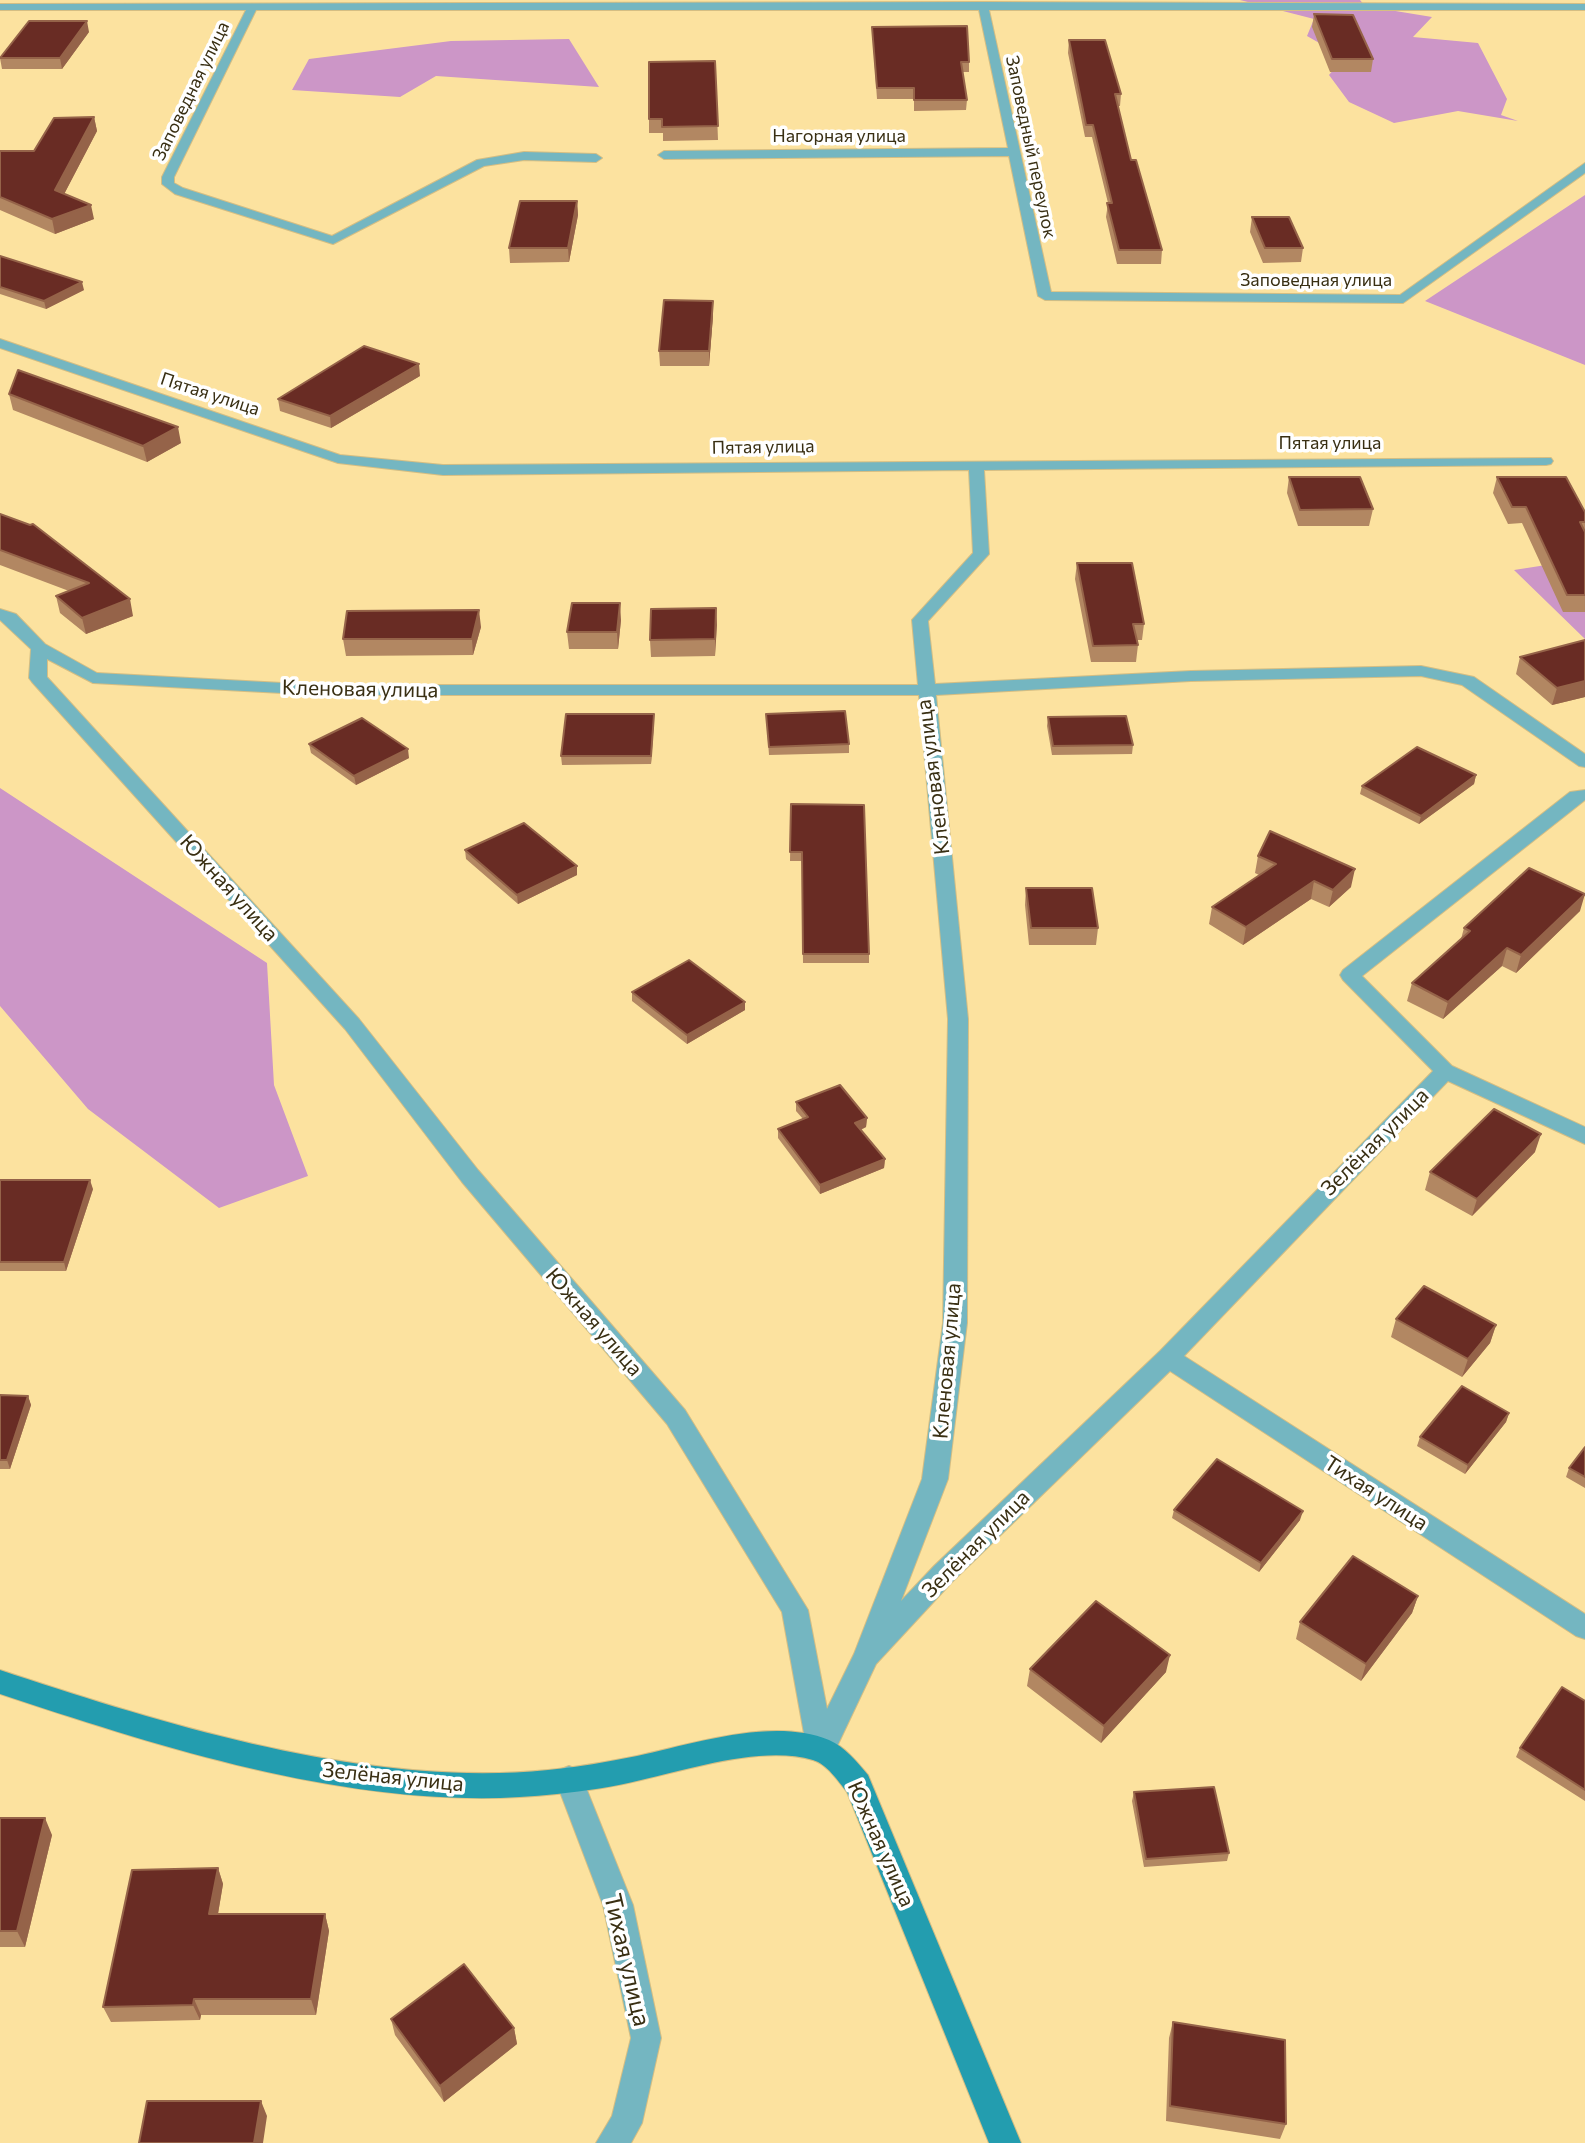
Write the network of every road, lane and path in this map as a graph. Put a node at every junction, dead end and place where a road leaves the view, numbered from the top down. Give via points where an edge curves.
1 (983, 5) junction
2 (0, 7) edge
3 (1585, 7) edge
4 (252, 8) junction
5 (1014, 152) junction
6 (664, 155) dead end
7 (597, 158) dead end
8 (1585, 167) edge
9 (1045, 296) joint
10 (0, 344) edge
11 (1546, 461) dead end
12 (976, 465) junction
13 (0, 614) edge
14 (39, 648) junction
15 (926, 690) junction
16 (1585, 762) edge
17 (1585, 795) edge
18 (1445, 1071) junction
19 (1585, 1136) edge
20 (1168, 1358) junction
21 (1585, 1628) edge
22 (867, 1656) junction
23 (0, 1682) edge
24 (821, 1750) junction
25 (569, 1779) junction
26 (612, 2143) edge
27 (1005, 2143) edge

1 - 3 street
1 - 4 street
1 - 5 street, Заповедный переулок
2 - 4 street
4 - 7 street, Заповедная улица via 167,177 168,184 192,197 333,240 481,163 524,156
5 - 6 street, Нагорная улица
5 - 9 street, Заповедный переулок
8 - 9 street, Заповедная улица via 1403,299
10 - 12 street, Пятая улица via 338,459 443,470
11 - 12 street, Пятая улица
12 - 15 street via 981,554 920,620
13 - 14 street via 10,618
14 - 15 street, Кленовая улица via 93,678 320,690
14 - 24 street, Южная улица via 38,678 352,1024 470,1176 676,1417 795,1609
15 - 16 street via 1191,676 1421,671 1468,681
15 - 22 street, Кленовая улица via 958,1019 955,1322 935,1479
17 - 18 street, Зелёная улица via 1576,796 1350,975
18 - 19 street
18 - 20 street, Зелёная улица
20 - 21 street, Тихая улица
20 - 22 street, Зелёная улица via 943,1574
22 - 24 street, Зелёная улица
23 - 25 street, Зелёная улица via 119,1722 293,1765 429,1784 517,1785
24 - 25 street, Зелёная улица via 763,1744
24 - 27 street, Южная улица via 842,1764 858,1784
25 - 26 street, Тихая улица via 618,1905 646,2038 626,2123

